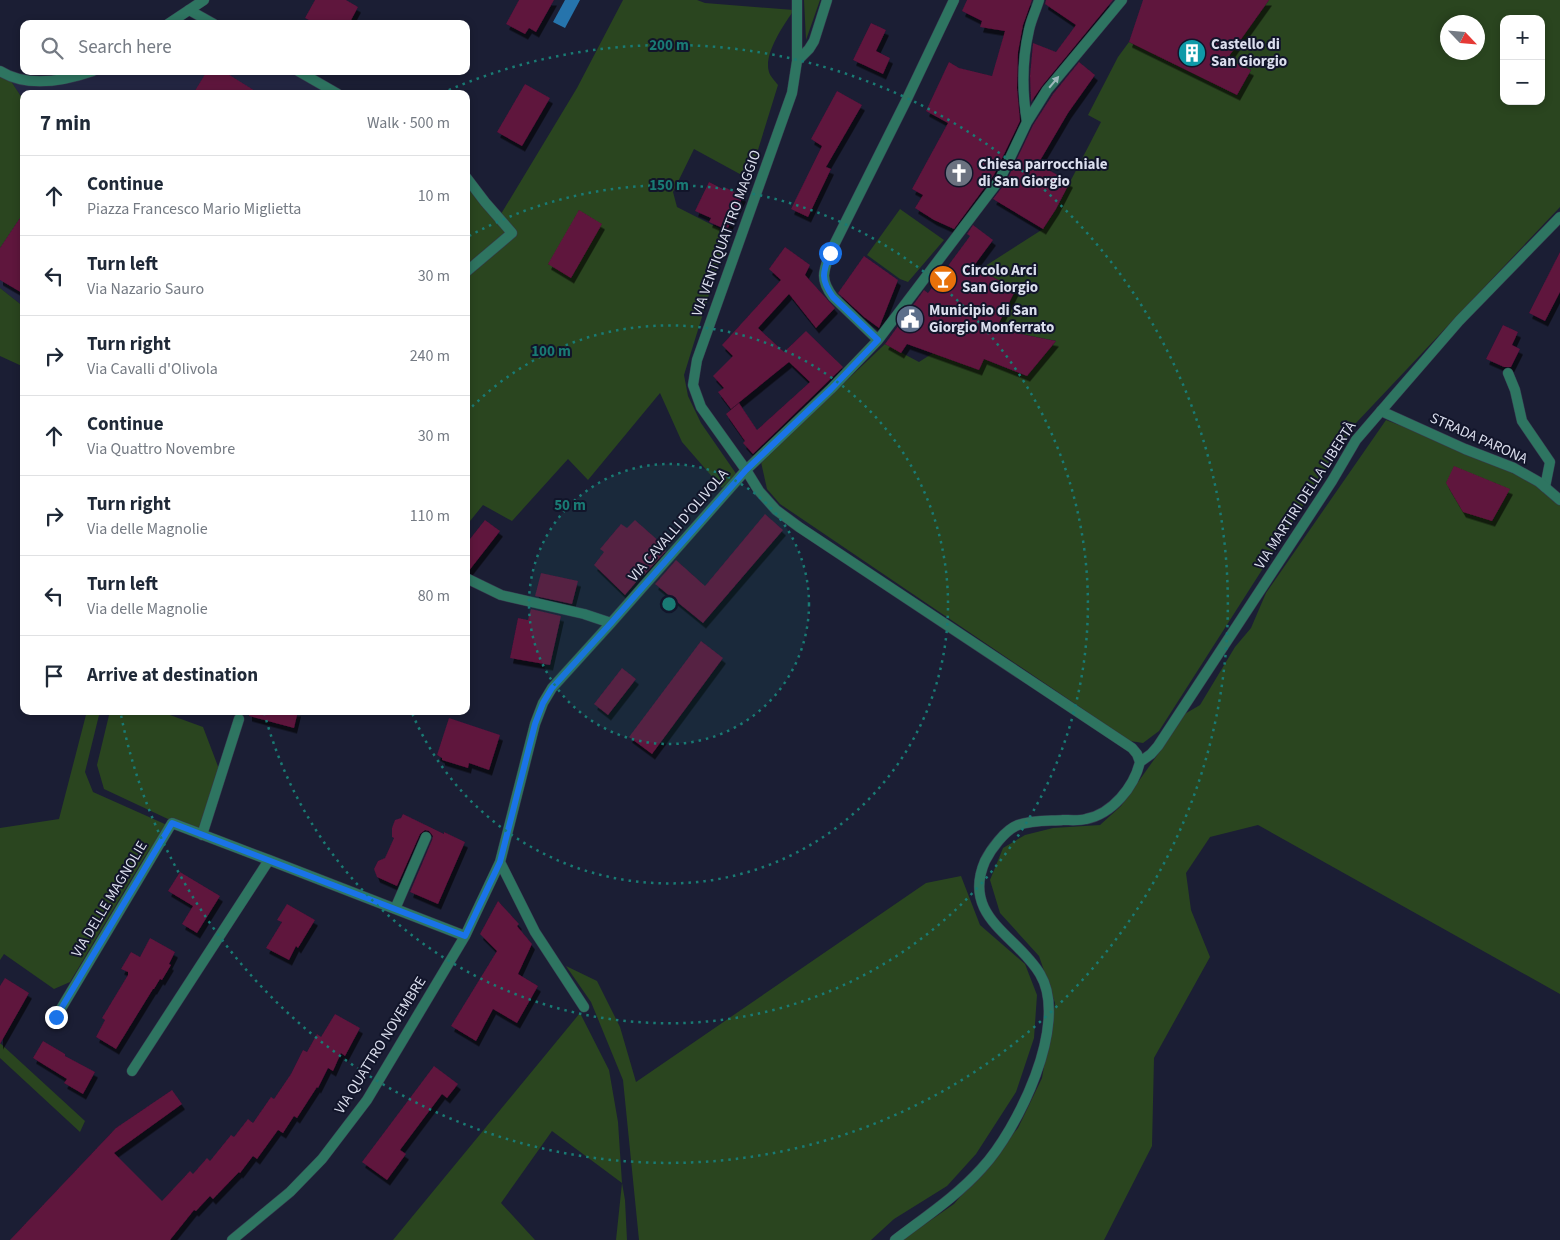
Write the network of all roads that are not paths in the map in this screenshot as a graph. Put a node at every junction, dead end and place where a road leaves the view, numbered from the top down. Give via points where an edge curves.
1 (204, 0) edge
2 (797, 0) edge
3 (827, 0) edge
4 (954, 0) edge
5 (1039, 0) edge
6 (1122, 0) edge
7 (189, 10) junction
8 (174, 20) edge
9 (207, 20) edge
10 (797, 61) junction
11 (0, 71) edge
12 (82, 75) edge
13 (305, 75) edge
14 (331, 90) edge
15 (1026, 122) junction
16 (470, 182) edge
17 (1560, 217) edge
18 (470, 269) edge
19 (878, 340) junction
20 (1508, 373) dead end
21 (1381, 411) junction
22 (746, 470) junction
23 (1545, 487) junction
24 (1560, 500) edge
25 (470, 580) edge
26 (611, 623) junction
27 (239, 719) dead end
28 (1140, 762) junction
29 (202, 835) junction
30 (426, 837) dead end
31 (269, 860) junction
32 (500, 862) junction
33 (395, 909) junction
34 (465, 936) junction
35 (584, 1007) dead end
36 (56, 1017) dead end
37 (132, 1071) dead end
38 (232, 1240) edge
39 (895, 1240) edge

1 - 7 street
2 - 10 street, VIA VENTIQUATTRO MAGGIO
3 - 10 street via 814,41
4 - 19 street via 823,272 827,289 833,297
5 - 15 street via 1024,56
15 -> 6 street, VIA CAVALLI D'OLIVOLA
7 - 8 street
7 - 9 street
10 - 22 street, VIA VENTIQUATTRO MAGGIO via 792,93 697,360 693,386 701,407
11 - 12 street via 41,82
13 - 14 street
15 - 19 street, VIA CAVALLI D'OLIVOLA via 1000,179
16 - 18 street via 512,233
17 - 21 street, VIA MARTIRI DELLA LIBERTÀ via 1459,321
19 - 22 street, VIA CAVALLI D'OLIVOLA
20 - 23 street via 1522,421 1550,462
21 - 23 street, STRADA PARONA via 1465,450 1514,468
21 - 28 street, VIA MARTIRI DELLA LIBERTÀ via 1356,440 1158,746
22 - 26 street, VIA CAVALLI D'OLIVOLA
22 - 28 street, VIA VENTIQUATTRO MAGGIO via 758,491 776,510 1132,748
23 - 24 street, STRADA PARONA
25 - 26 street via 501,595
26 - 32 street, VIA CAVALLI D'OLIVOLA via 552,688 543,703
27 - 29 street
28 - 39 street via 1134,780 1108,810 1087,819 1039,821 1017,826 999,840 986,860 980,878 981,900 989,919 1029,959 1041,976 1049,1001 1042,1056 1018,1114 984,1166 961,1190
29 - 31 street, VIA DELLE MAGNOLIE
29 - 36 street, VIA DELLE MAGNOLIE via 172,823
30 - 33 street
31 - 33 street, VIA DELLE MAGNOLIE
31 - 37 street
32 - 34 street, VIA QUATTRO NOVEMBRE
32 - 35 street via 535,932
33 - 34 street, VIA DELLE MAGNOLIE
34 - 38 street, VIA QUATTRO NOVEMBRE via 367,1100 322,1159 290,1192

